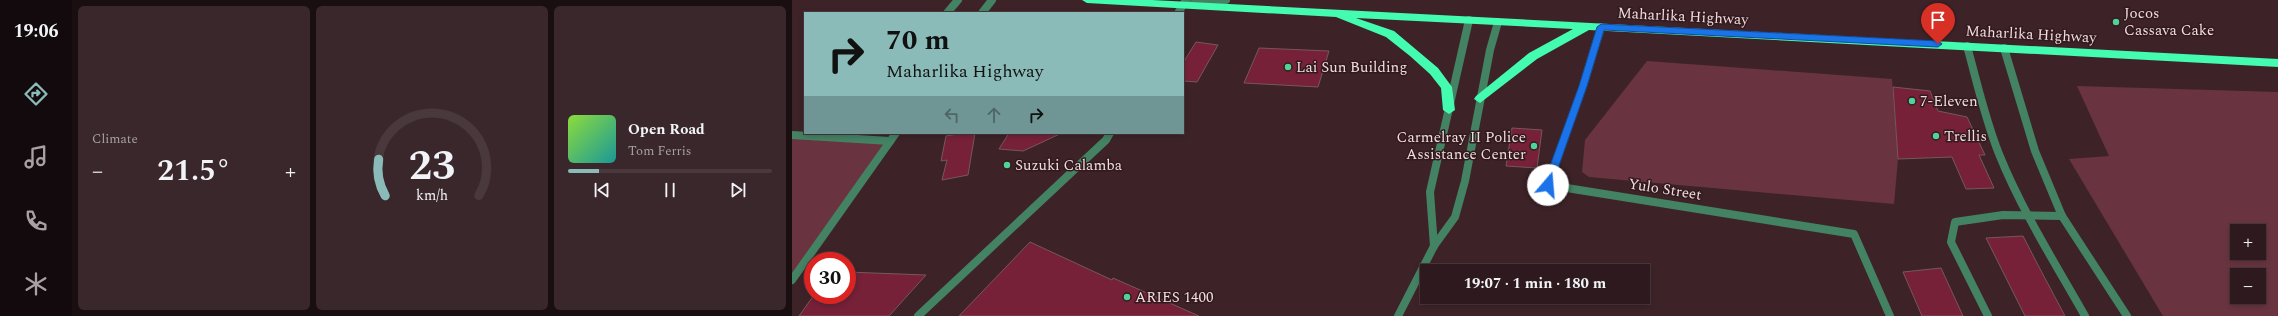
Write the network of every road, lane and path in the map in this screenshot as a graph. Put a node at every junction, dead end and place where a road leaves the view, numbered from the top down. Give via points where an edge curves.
1 (958, 0) edge
2 (992, 0) edge
3 (1087, 0) edge
4 (1226, 0) edge
5 (1182, 6) edge
6 (948, 12) edge
7 (983, 12) edge
8 (1328, 12) junction
9 (1469, 20) junction
10 (1498, 22) junction
11 (1587, 26) junction
12 (1601, 27) junction
13 (1967, 46) junction
14 (2004, 48) junction
15 (2278, 63) edge
16 (1480, 99) junction
17 (1449, 110) junction
18 (895, 134) edge
19 (1109, 134) edge
20 (792, 135) edge
21 (890, 141) junction
22 (2027, 215) junction
23 (2062, 216) junction
24 (1434, 246) junction
25 (792, 280) edge
26 (918, 316) edge
27 (1398, 316) edge
28 (1890, 316) edge
29 (1988, 316) edge
30 (2085, 316) edge
31 (2127, 316) edge

1 - 6 street
2 - 7 street
3 - 5 highway, Maharlika Highway
4 - 5 street
5 - 8 highway, Maharlika Highway
8 - 9 highway, Maharlika Highway
8 - 17 highway via 1390,34 1414,53 1434,71 1446,87
9 - 10 highway, Maharlika Highway
9 - 17 street
10 - 11 highway, Maharlika Highway
10 - 16 street
11 - 12 highway, Maharlika Highway
11 - 16 highway via 1533,56
12 - 13 highway, Maharlika Highway
12 - 28 street, Yulo Street via 1548,185 1854,234
13 - 14 highway, Maharlika Highway
13 - 22 street via 1998,152
14 - 15 highway, Maharlika Highway
14 - 23 street via 2035,151
16 - 24 street via 1465,181 1455,217
17 - 24 street via 1430,192
18 - 21 street
19 - 26 street
20 - 21 street
21 - 25 street
22 - 23 street
22 - 29 street via 2003,215 1955,222 1951,242
22 - 30 street
23 - 31 street
24 - 27 street

